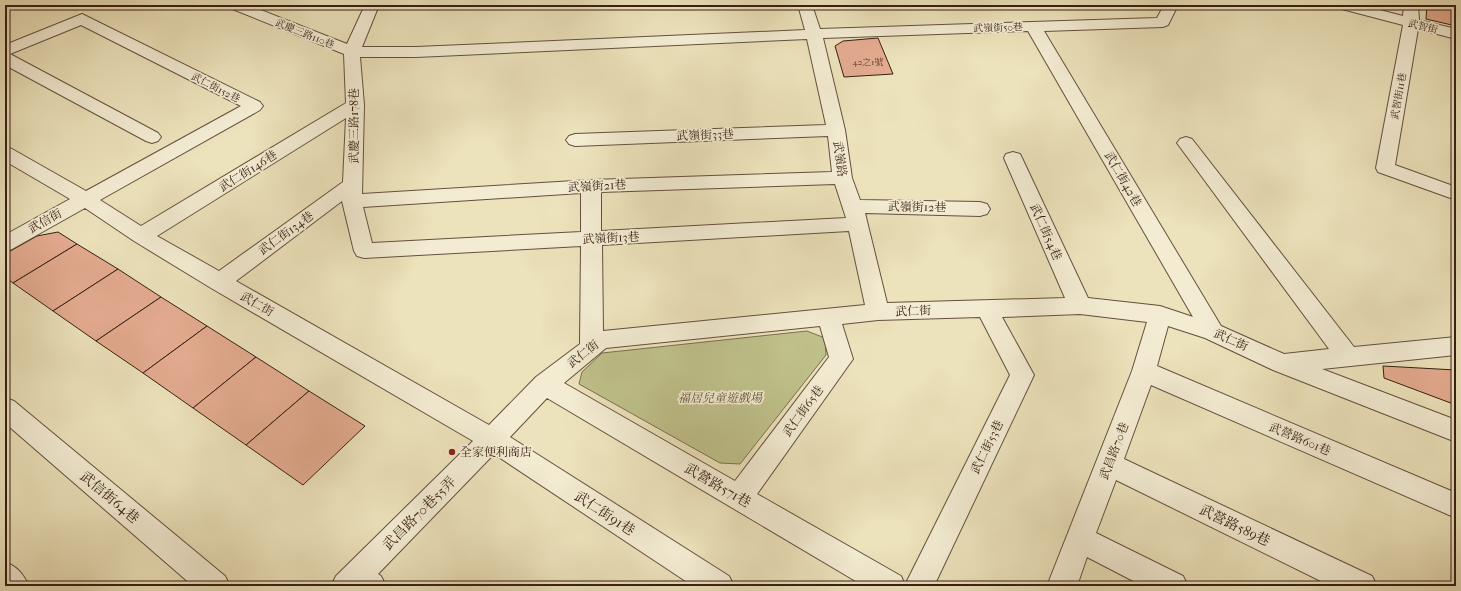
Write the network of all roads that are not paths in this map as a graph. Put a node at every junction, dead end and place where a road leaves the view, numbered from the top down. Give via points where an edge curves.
1 (235, 5) edge
2 (372, 5) edge
3 (805, 5) edge
4 (1171, 5) edge
5 (1343, 5) edge
6 (1411, 5) edge
7 (1411, 23) junction
8 (1033, 26) junction
9 (814, 34) junction
10 (1456, 34) edge
11 (5, 51) edge
12 (352, 52) junction
13 (5, 58) edge
14 (355, 105) junction
15 (836, 130) junction
16 (152, 137) dead end
17 (575, 140) dead end
18 (1186, 143) dead end
19 (5, 153) edge
20 (1013, 158) dead end
21 (842, 178) junction
22 (591, 186) junction
23 (353, 193) junction
24 (1456, 194) edge
25 (85, 199) junction
26 (980, 209) dead end
27 (855, 215) junction
28 (141, 236) junction
29 (590, 239) junction
30 (5, 244) edge
31 (364, 250) joint
32 (219, 282) junction
33 (1080, 306) junction
34 (987, 309) junction
35 (878, 312) junction
36 (1160, 315) junction
37 (828, 317) junction
38 (1213, 332) junction
39 (1456, 346) edge
40 (592, 348) junction
41 (1348, 357) junction
42 (1281, 363) junction
43 (1144, 371) junction
44 (545, 384) junction
45 (5, 408) edge
46 (1456, 431) edge
47 (492, 439) junction
48 (1108, 464) junction
49 (739, 497) junction
50 (1456, 506) edge
51 (1080, 540) junction
52 (5, 576) edge
53 (358, 582) edge
54 (14, 586) edge
55 (215, 586) edge
56 (719, 586) edge
57 (891, 586) edge
58 (919, 586) edge
59 (1062, 586) edge
60 (1173, 586) edge
61 (1362, 586) edge

1 - 12 street, 武慶三路110巷
2 - 12 street, 武慶三路178巷
3 - 9 street, 武嶺路
4 - 8 street, 武嶺街50巷 via 1163,22
5 - 7 street, 武智街
6 - 7 street, 武智街11巷
7 - 10 street, 武智街
7 - 24 street, 武智街11巷 via 1385,168
8 - 9 street, 武嶺街50巷
8 - 38 street, 武仁街42巷
9 - 12 street, 武嶺街50巷 via 424,52
9 - 15 street, 武嶺路
11 - 25 street, 武仁街152巷 via 82,19 254,106
12 - 14 street, 武慶三路178巷
13 - 16 street
14 - 23 street, 武慶三路178巷
14 - 28 street, 武仁街146巷
15 - 17 street, 武嶺街33巷
15 - 21 street, 武嶺路
18 - 41 street
19 - 25 street, 武仁街
20 - 33 street, 武仁街54巷
21 - 22 street, 武嶺街21巷
21 - 27 street, 武嶺路
22 - 23 street, 武嶺街21巷
22 - 29 street
23 - 31 street, 武慶三路178巷
23 - 32 street, 武仁街134巷
25 - 28 street, 武仁街
25 - 30 street, 武信街
26 - 27 street, 武嶺街12巷
27 - 29 street, 武嶺街13巷
27 - 35 street, 武嶺路
28 - 32 street, 武仁街
29 - 31 street, 武嶺街13巷
29 - 40 street
32 - 47 street, 武仁街
33 - 34 street, 武仁街
33 - 36 street, 武仁街
34 - 35 street, 武仁街
34 - 58 street, 武仁街53巷 via 1022,375
35 - 37 street, 武仁街
36 - 38 street, 武仁街
36 - 43 street, 武昌路70巷
37 - 40 street, 武仁街 via 600,340
37 - 49 street, 武仁街65巷 via 841,359
38 - 42 street, 武仁街
39 - 41 street, 武仁街
40 - 44 street, 武仁街
41 - 42 street, 武仁街
42 - 46 street, 武仁街
43 - 48 street, 武昌路70巷
43 - 50 street, 武營路601巷
44 - 47 street, 武仁街
44 - 49 street, 武營路571巷
45 - 55 street, 武信街64巷
47 - 53 street, 武昌路70巷55弄
47 - 56 street, 武仁街91巷
48 - 51 street, 武昌路70巷
48 - 61 street, 武營路589巷
49 - 57 street, 武營路571巷
51 - 59 street, 武昌路70巷
51 - 60 street
52 - 54 street

